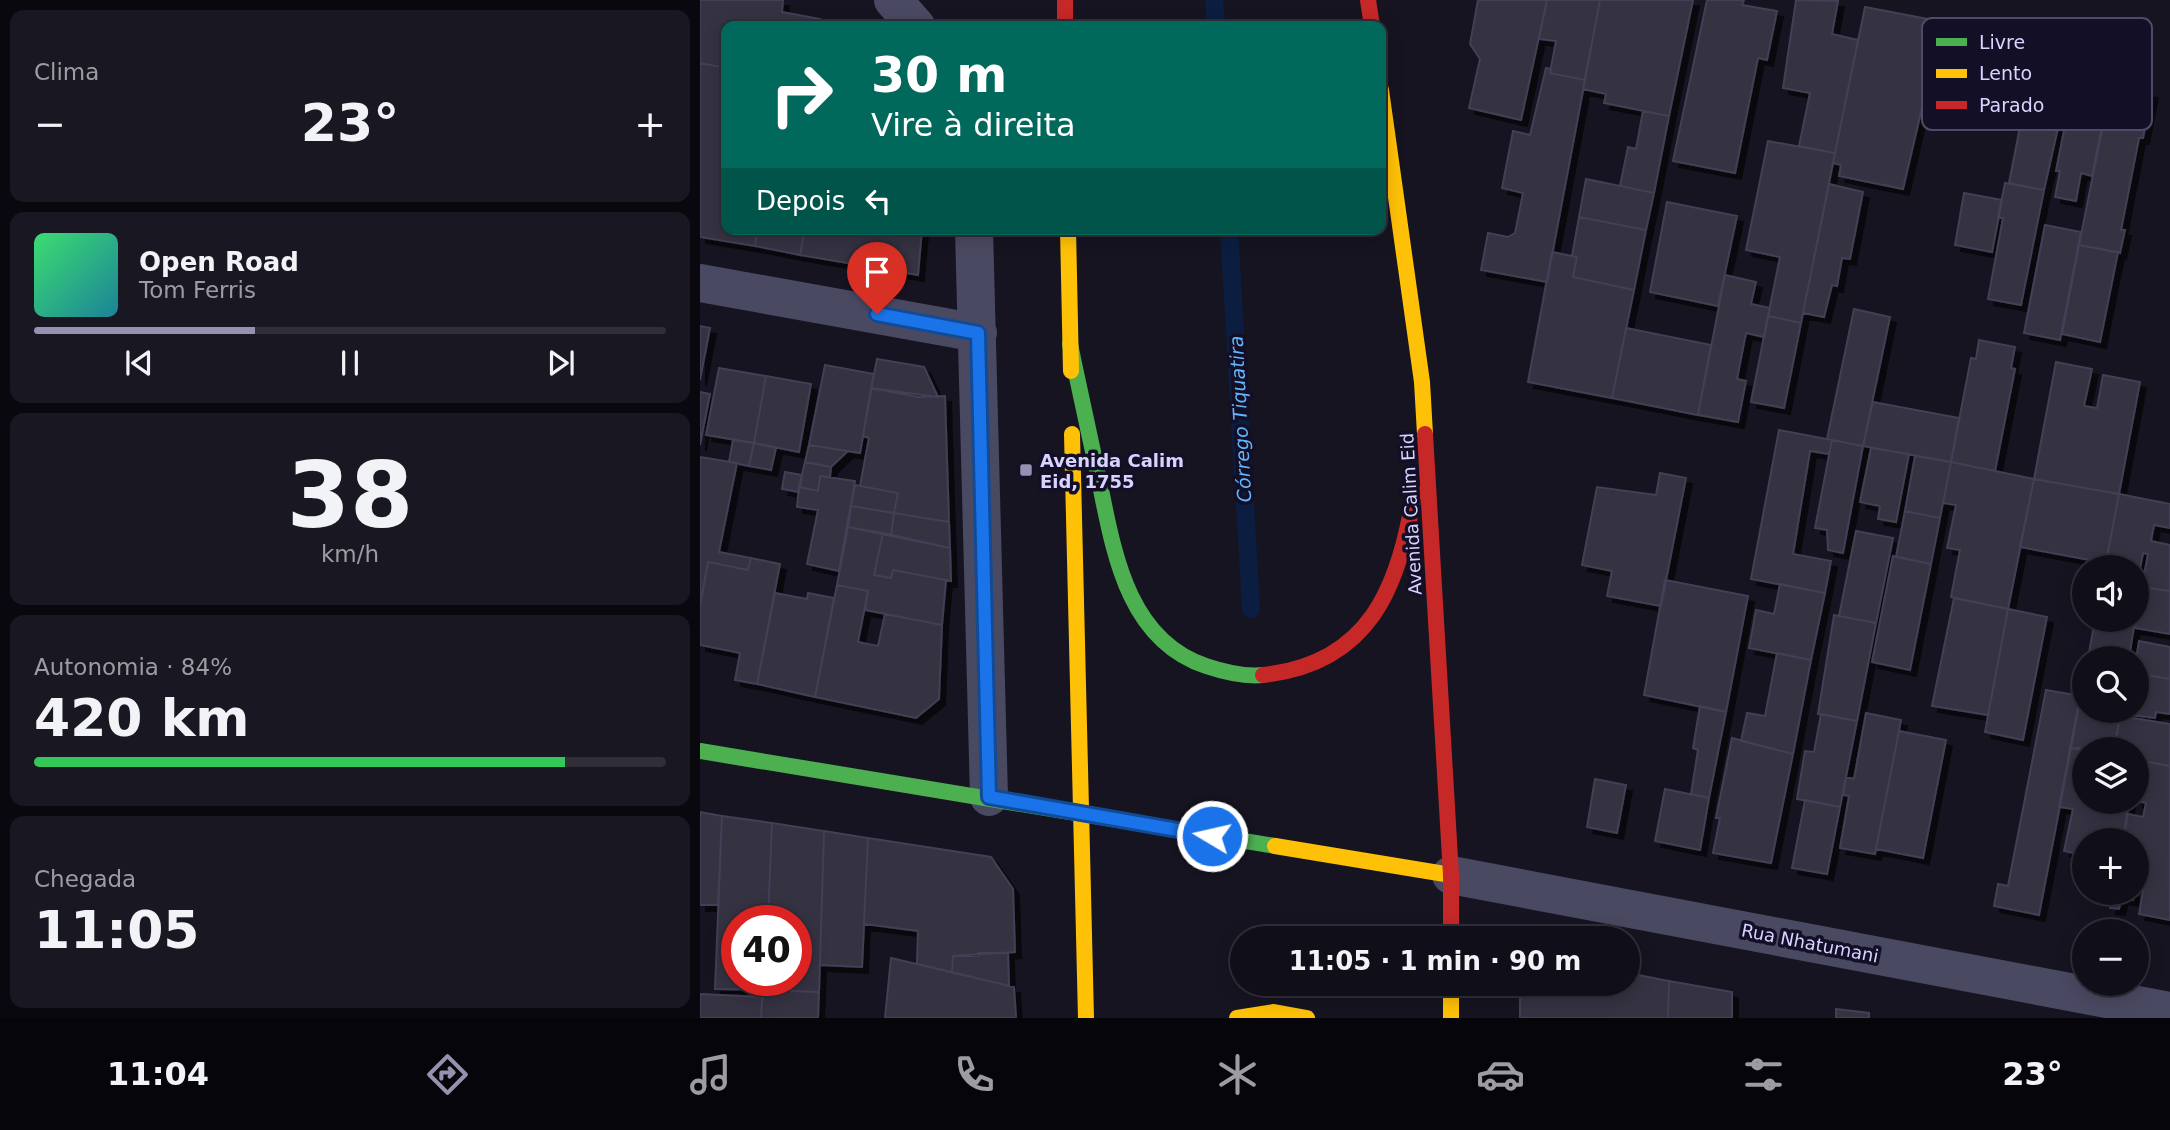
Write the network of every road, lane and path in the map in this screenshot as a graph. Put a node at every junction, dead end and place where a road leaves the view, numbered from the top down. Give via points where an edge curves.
1 (893, 0) edge
2 (1065, 0) edge
3 (1368, 0) edge
4 (912, 21) edge
5 (1065, 21) edge
6 (1371, 21) edge
7 (1386, 126) edge
8 (974, 235) edge
9 (1068, 235) edge
10 (700, 283) edge
11 (978, 333) junction
12 (1070, 344) junction
13 (1422, 382) junction
14 (700, 751) edge
15 (989, 797) junction
16 (1080, 814) junction
17 (1451, 875) junction
18 (1451, 926) edge
19 (1451, 996) edge
20 (2170, 1011) edge
21 (1086, 1018) edge
22 (1237, 1018) edge
23 (1307, 1018) edge
24 (1451, 1018) edge

1 - 4 street
2 - 5 main road
3 - 6 main road
7 - 13 main road, Avenida Calim Eid
8 - 11 street
9 - 12 main road
10 - 11 street
11 - 15 street
12 - 13 main road via 1116,558 1132,600 1157,636 1191,661 1254,678 1297,671 1336,653 1368,624 1381,604 1401,557 1414,494
12 - 16 main road
13 - 17 main road, Avenida Calim Eid
14 - 15 main road
15 - 16 main road
16 - 17 main road
16 - 21 main road
17 - 18 main road, Avenida Calim Eid
17 - 20 street, Rua Nhatumani
19 - 24 main road
22 - 23 main road via 1274,1012

